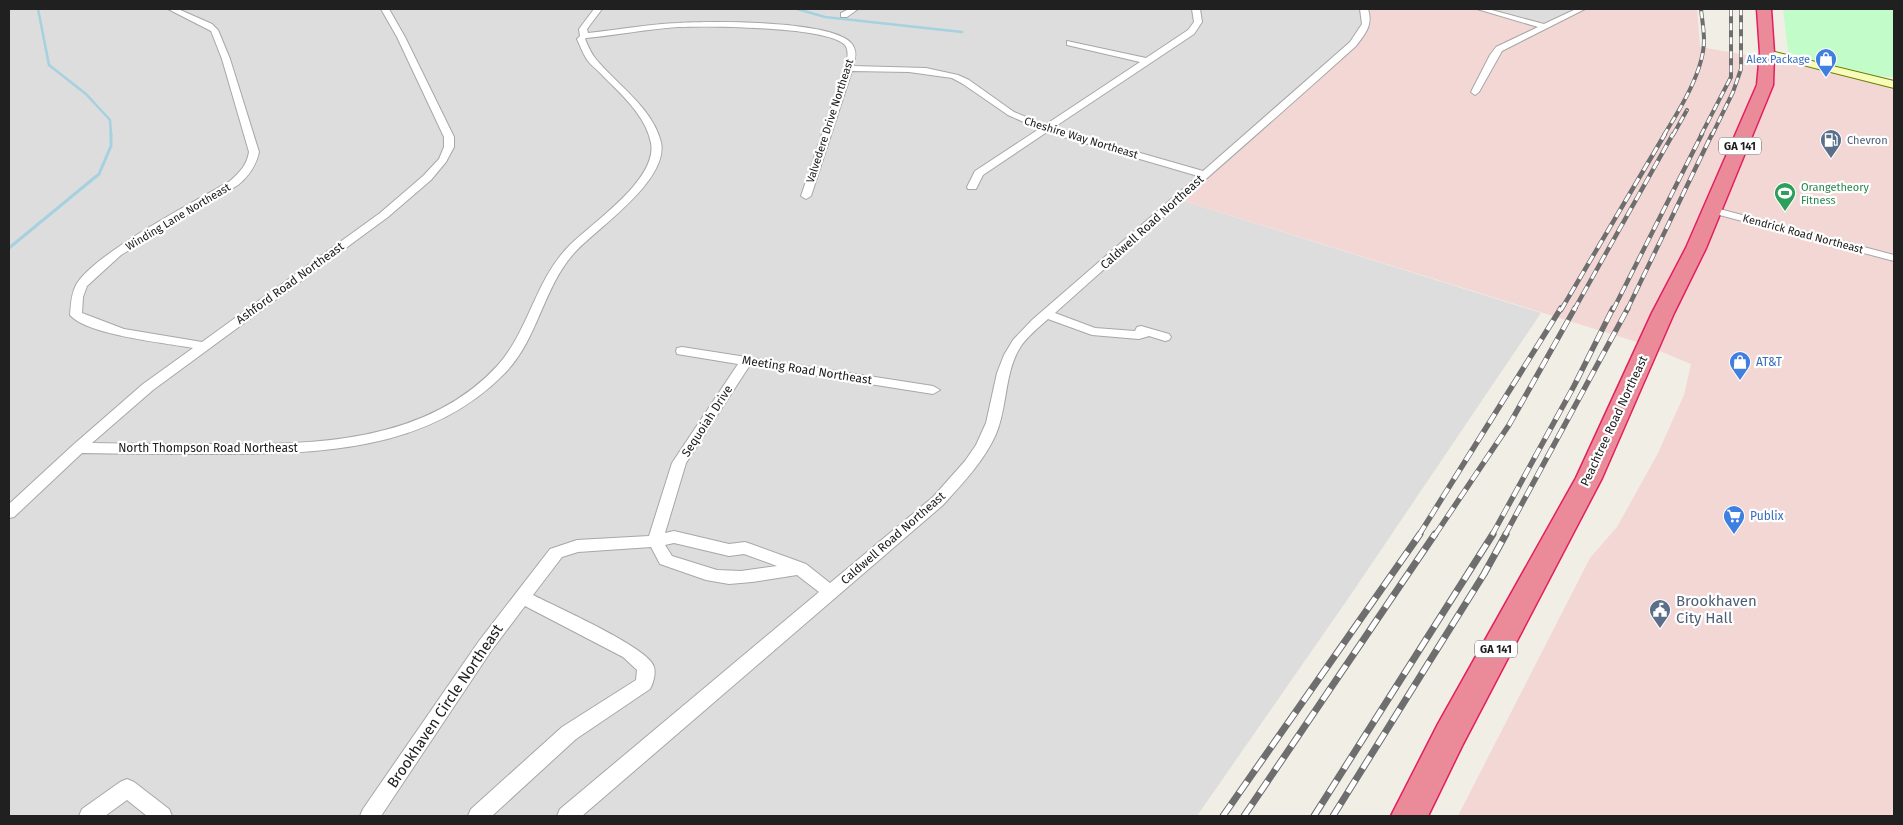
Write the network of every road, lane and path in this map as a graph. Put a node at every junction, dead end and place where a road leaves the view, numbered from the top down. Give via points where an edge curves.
1 (172, 9) edge
2 (384, 9) edge
3 (598, 9) edge
4 (854, 9) edge
5 (1196, 9) edge
6 (1364, 9) edge
7 (1481, 9) edge
8 (1581, 9) edge
9 (1764, 9) edge
10 (844, 15) dead end
11 (1546, 27) junction
12 (584, 36) junction
13 (1070, 43) dead end
14 (1766, 53) junction
15 (1146, 61) junction
16 (849, 68) junction
17 (1894, 84) edge
18 (1476, 92) dead end
19 (1046, 128) junction
20 (1205, 174) junction
21 (972, 187) dead end
22 (806, 196) dead end
23 (1712, 210) junction
24 (1894, 258) edge
25 (1047, 314) junction
26 (1165, 337) dead end
27 (203, 346) junction
28 (682, 351) dead end
29 (746, 361) junction
30 (933, 390) dead end
31 (78, 448) junction
32 (9, 513) edge
33 (655, 541) junction
34 (800, 568) junction
35 (830, 592) junction
36 (522, 597) junction
37 (89, 816) edge
38 (162, 816) edge
39 (370, 816) edge
40 (478, 816) edge
41 (567, 816) edge
42 (1409, 816) edge

1 - 27 street, Winding Lane Northeast via 214,30 254,152 252,164 246,174 234,183 117,253 98,268 76,297 76,315 91,323 123,331
2 - 27 street, Ashford Road Northeast via 401,37 449,138 443,160 384,215
3 - 12 street via 583,29
4 - 10 street
5 - 15 street via 1198,22 1191,32
6 - 20 street, Caldwell Road Northeast via 1366,27 1353,44
7 - 11 street
8 - 11 street
9 - 14 highway, Peachtree Road Northeast / GA 141
11 - 18 street via 1499,49
12 - 16 street, Valvedere Drive Northeast via 679,25 818,31 848,44 852,53
12 - 31 street, North Thompson Road Northeast via 581,39 590,58 650,127 656,144 654,159 643,181 560,262 512,356 474,396 439,415 388,435 333,445 274,450
13 - 15 street
14 - 17 street
14 - 23 highway, Peachtree Road Northeast / GA 141 via 1764,85
15 - 19 street
16 - 19 street, Cheshire Way Northeast via 945,74 964,80 1013,116
16 - 22 street, Valvedere Drive Northeast
19 - 20 street, Cheshire Way Northeast
19 - 21 street via 979,173
20 - 25 street, Caldwell Road Northeast
23 - 24 street, Kendrick Road Northeast
23 - 42 highway, Peachtree Road Northeast / GA 141 via 1588,478
25 - 26 street via 1092,331 1110,330 1112,336 1121,339 1133,340 1144,334
25 - 35 street, Caldwell Road Northeast via 1015,346 1003,377 993,423 970,466 938,501
27 - 31 street, Ashford Road Northeast via 148,387
28 - 29 street, Meeting Road Northeast
29 - 30 street, Meeting Road Northeast
29 - 33 street, Sequoiah Drive via 679,463
31 - 32 street, Ashford Road Northeast
33 - 34 street via 674,537 729,550 745,548
33 - 34 street via 666,560 708,574 728,577 764,575
33 - 36 street, Brookhaven Circle Northeast via 577,546 556,553
34 - 35 street
35 - 41 street, Caldwell Road Northeast
36 - 39 street, Brookhaven Circle Northeast
36 - 40 street via 629,652 646,668 644,684 569,733
37 - 38 street via 127,788

